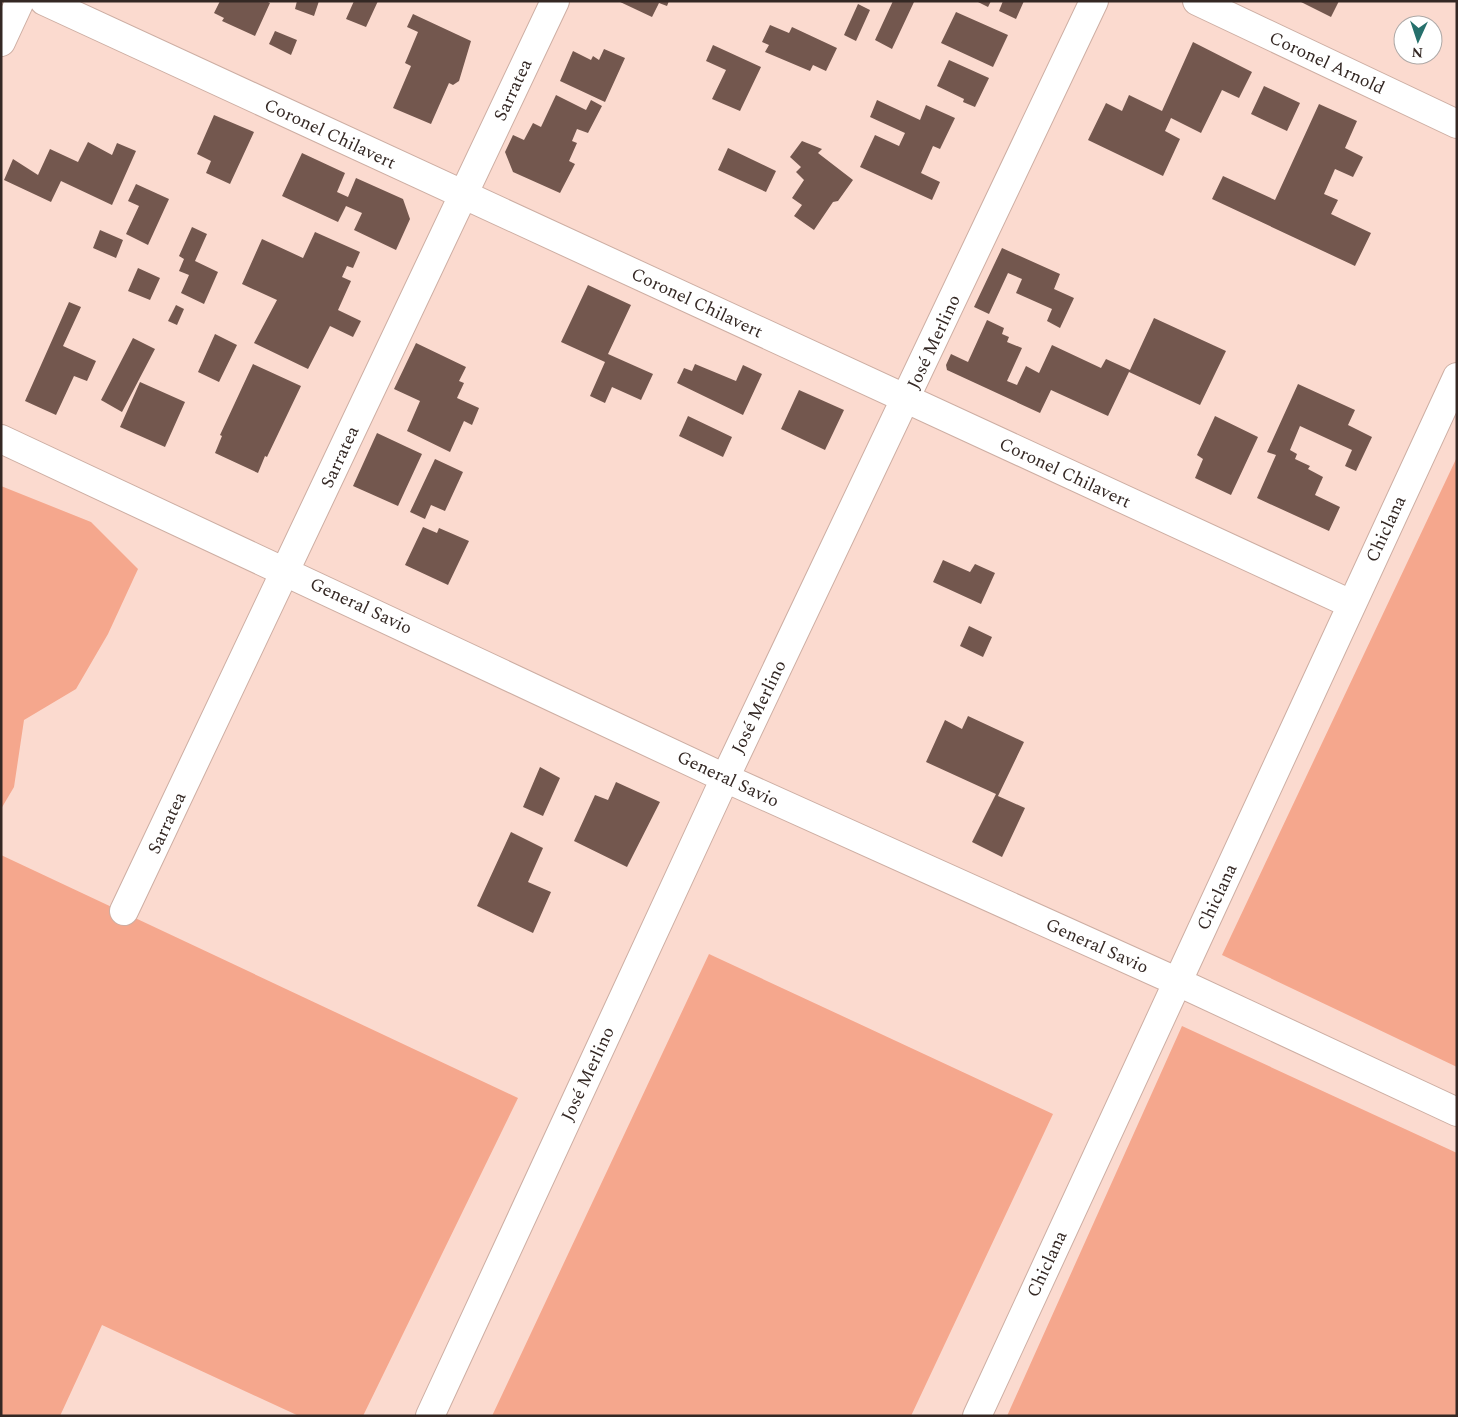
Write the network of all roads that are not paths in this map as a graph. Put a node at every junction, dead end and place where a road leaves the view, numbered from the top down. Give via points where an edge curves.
1 (20, 1) edge
2 (44, 1) edge
3 (554, 1) edge
4 (1094, 1) edge
5 (1197, 1) edge
6 (1, 42) edge
7 (1457, 124) edge
8 (464, 196) junction
9 (1457, 377) edge
10 (907, 400) junction
11 (1, 439) edge
12 (286, 571) junction
13 (1351, 604) junction
14 (725, 778) junction
15 (124, 911) dead end
16 (1178, 982) junction
17 (1457, 1112) edge
18 (430, 1416) edge
19 (977, 1416) edge

1 - 6 street
2 - 8 street, Coronel Chilavert
3 - 8 street, Sarratea
4 - 10 street, José Merlino
5 - 7 street, Coronel Arnold
8 - 10 street, Coronel Chilavert
8 - 12 street, Sarratea
9 - 13 street, Chiclana
10 - 13 street, Coronel Chilavert
10 - 14 street, José Merlino
11 - 12 street, General Savio
12 - 14 street, General Savio
12 - 15 street, Sarratea
13 - 16 street, Chiclana
14 - 16 street, General Savio
14 - 18 street, José Merlino
16 - 17 street, General Savio
16 - 19 street, Chiclana

